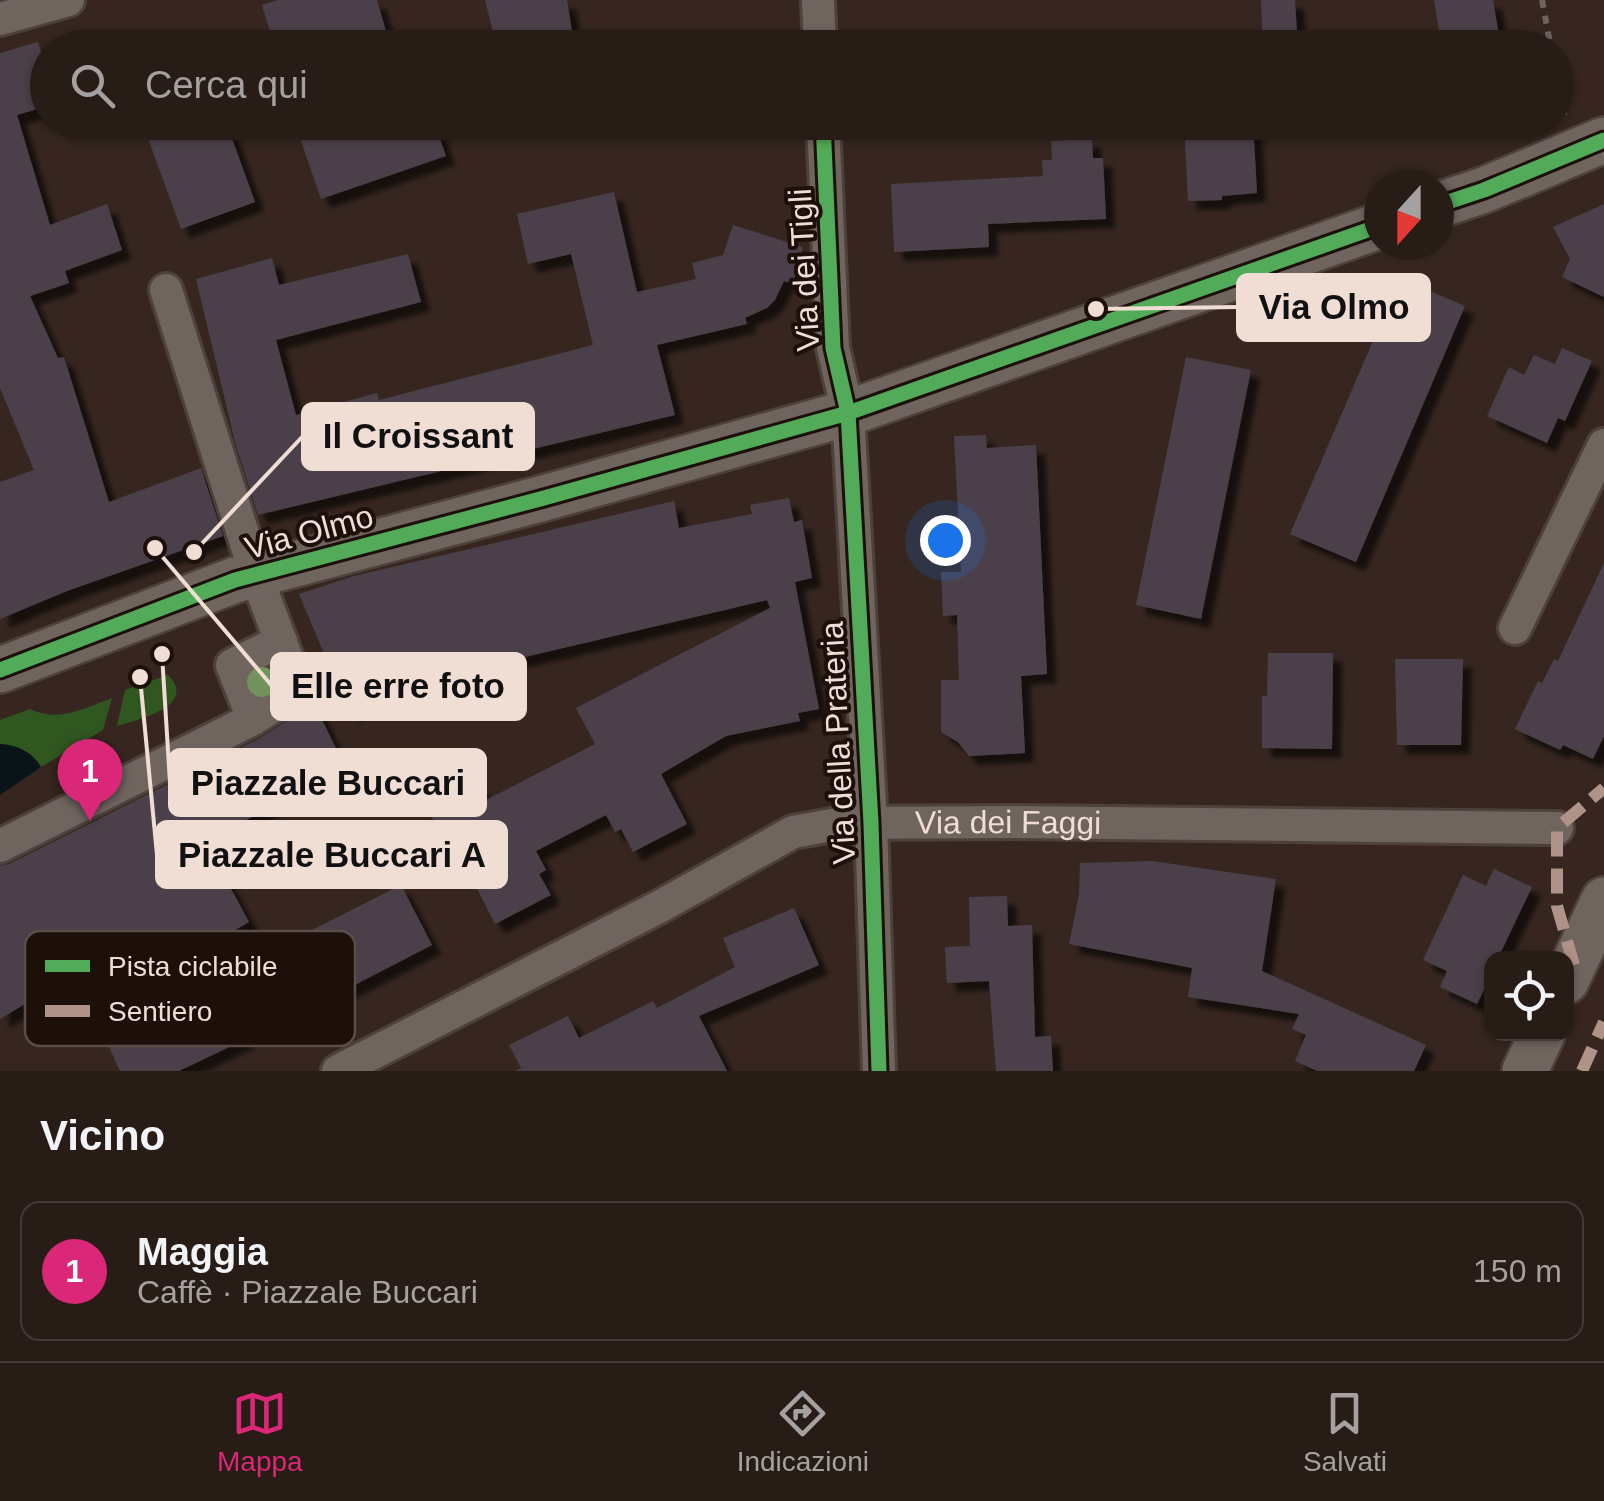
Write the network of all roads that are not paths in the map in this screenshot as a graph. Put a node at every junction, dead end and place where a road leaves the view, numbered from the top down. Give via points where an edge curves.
1 (68, 0) edge
2 (818, 0) edge
3 (0, 20) edge
4 (819, 30) edge
5 (824, 140) edge
6 (1604, 140) edge
7 (1454, 200) edge
8 (1364, 231) edge
9 (166, 290) dead end
10 (848, 412) junction
11 (1604, 445) edge
12 (256, 575) junction
13 (1515, 628) dead end
14 (281, 640) junction
15 (0, 670) edge
16 (253, 718) junction
17 (872, 823) junction
18 (1558, 828) dead end
19 (0, 846) edge
20 (1604, 900) edge
21 (1574, 964) edge
22 (1539, 1041) edge
23 (338, 1071) edge
24 (879, 1071) edge
25 (1525, 1071) edge

1 - 3 street
2 - 4 street
5 - 10 street, Via dei Tigli via 833,348
6 - 7 street
8 - 10 street, Via Olmo
9 - 12 street
10 - 12 street, Via Olmo
10 - 17 street, Via della Prateria
11 - 13 street
12 - 14 street
12 - 15 street, Via Olmo
14 - 16 street via 299,690
14 - 16 street via 232,665
16 - 19 street
17 - 18 street, Via dei Faggi
17 - 23 street, Via dei Faggi via 793,832
17 - 24 street, Via della Prateria
20 - 21 street
22 - 25 street

